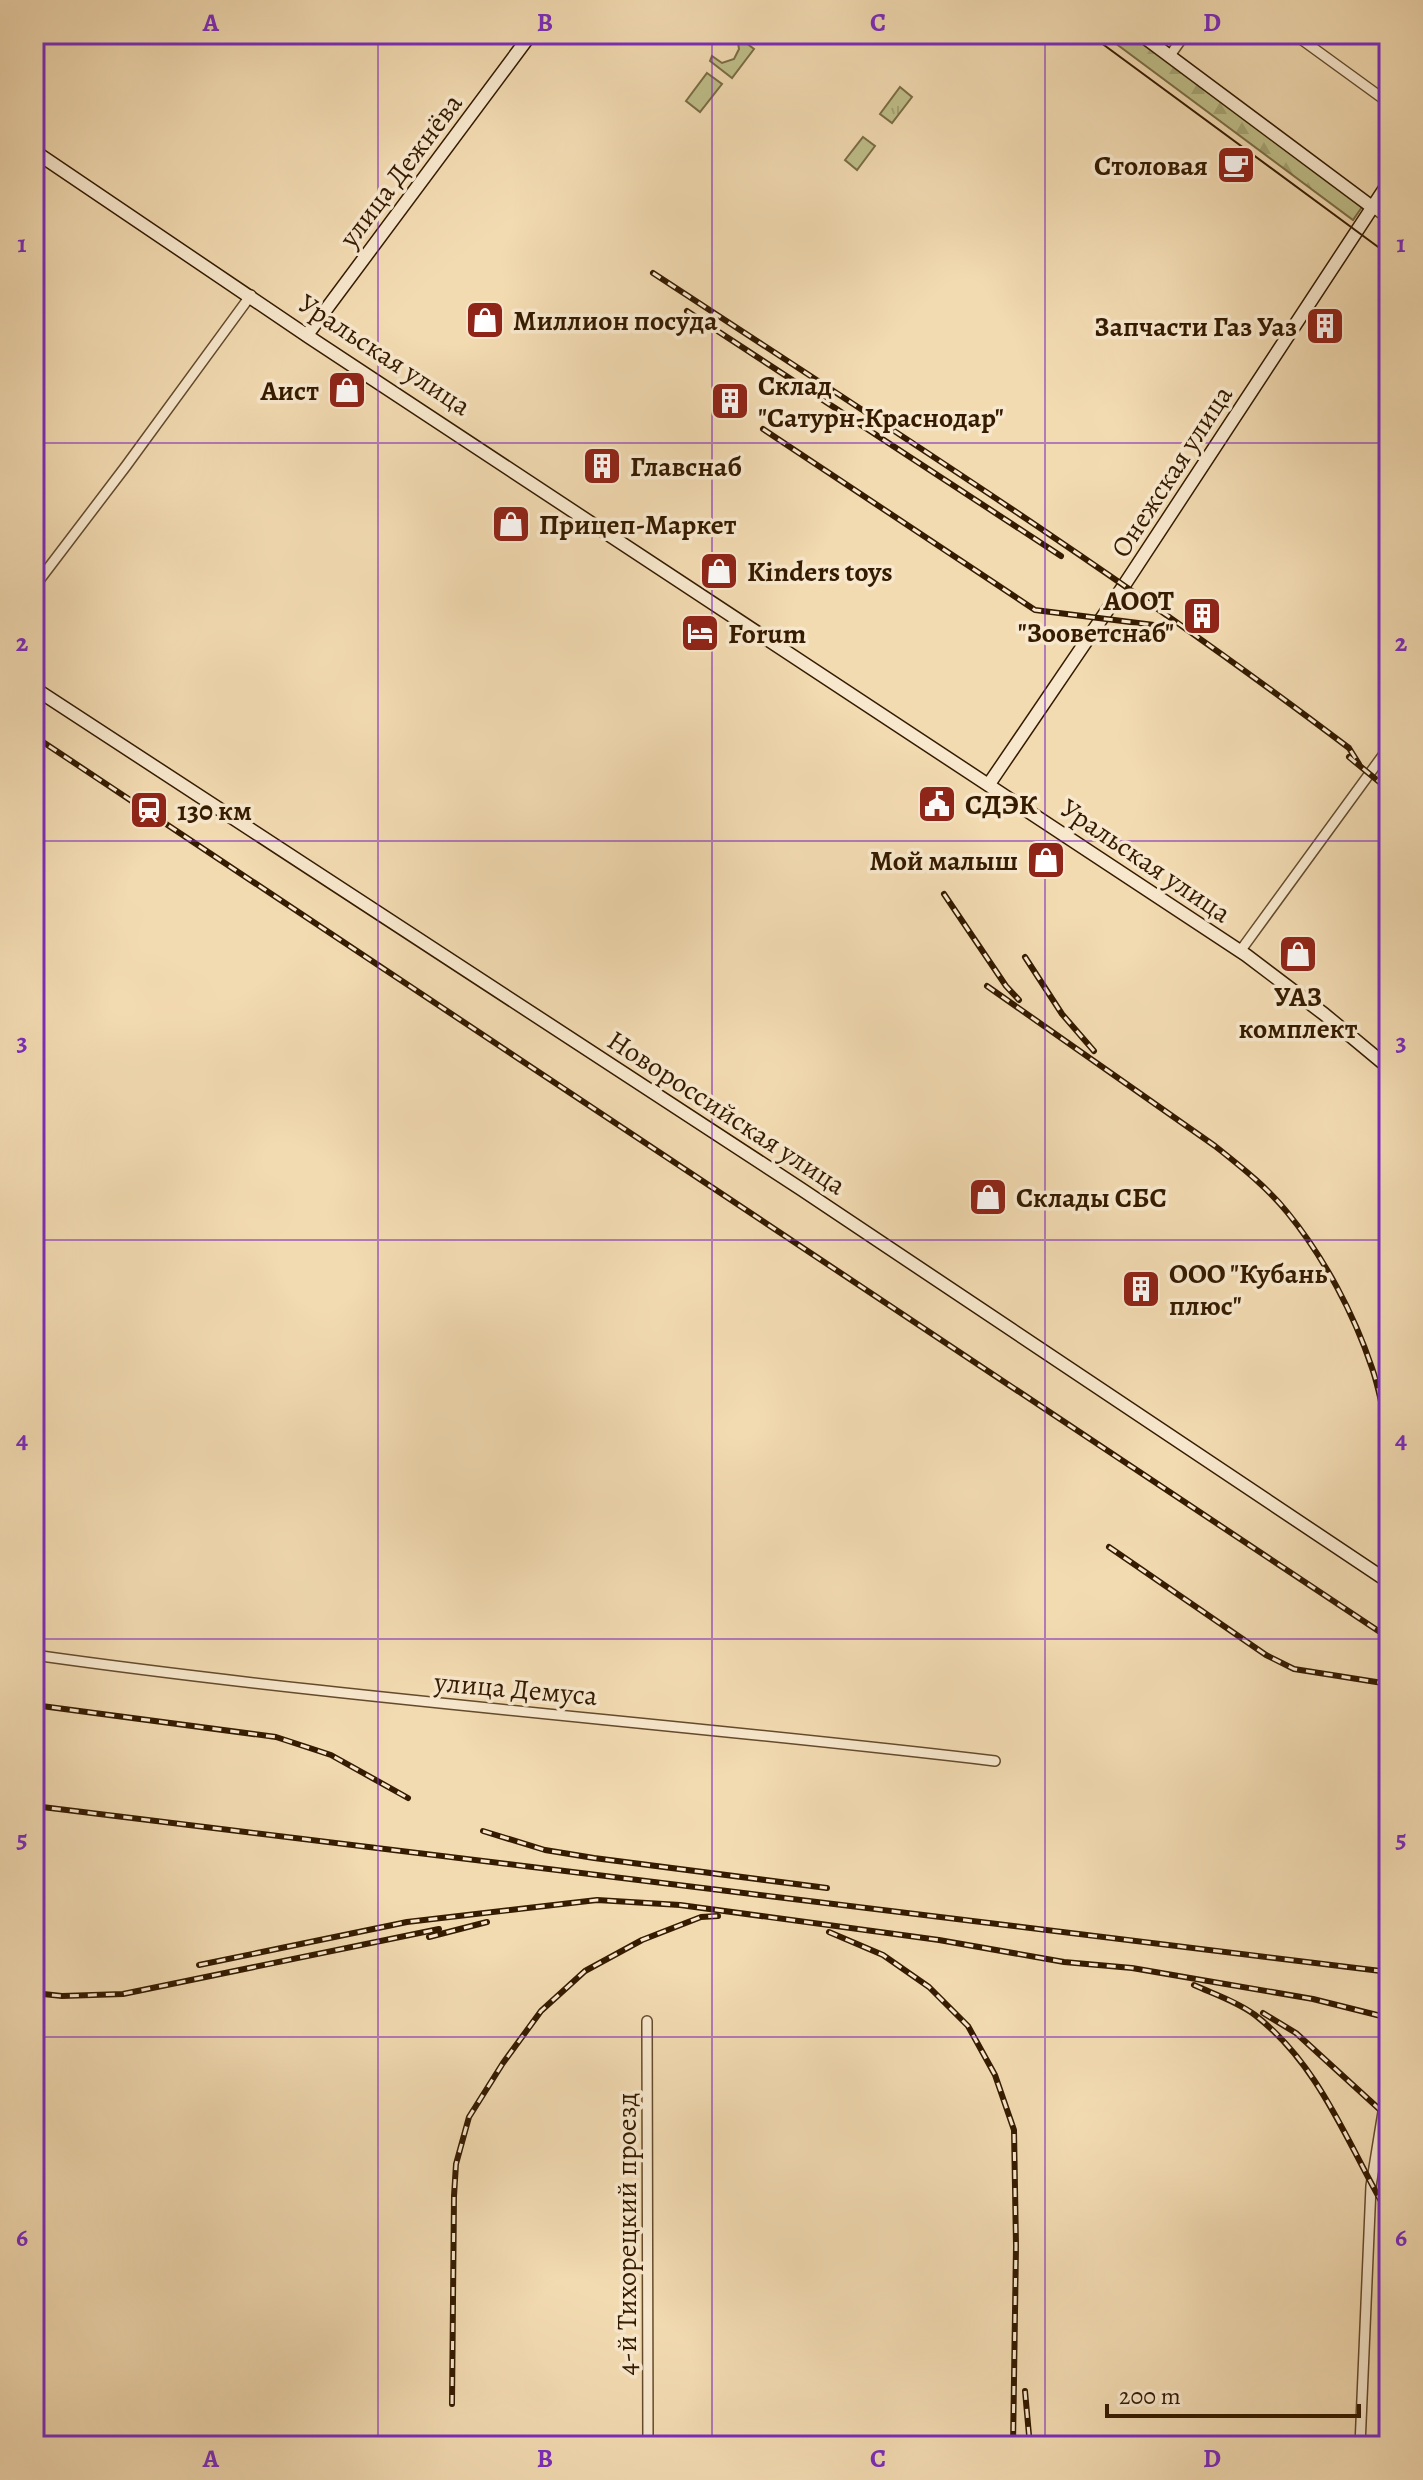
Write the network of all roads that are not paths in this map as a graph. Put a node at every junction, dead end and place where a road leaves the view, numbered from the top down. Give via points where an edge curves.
1 (531, 34) edge
2 (1140, 34) edge
3 (1185, 34) edge
4 (1294, 34) edge
5 (1169, 57) junction
6 (1389, 103) edge
7 (34, 150) edge
8 (1389, 182) edge
9 (1372, 207) junction
10 (1389, 219) edge
11 (250, 296) junction
12 (308, 334) junction
13 (34, 587) edge
14 (34, 688) edge
15 (1389, 747) edge
16 (990, 783) junction
17 (1241, 951) junction
18 (1389, 1066) edge
19 (1389, 1582) edge
20 (34, 1655) edge
21 (995, 1761) dead end
22 (647, 2021) dead end
23 (1389, 2090) edge
24 (648, 2446) edge
25 (1360, 2446) edge

1 - 12 street, улица Дежнёва
2 - 5 street
3 - 5 street
4 - 6 street
5 - 9 street
7 - 11 street, Уральская улица
8 - 9 street, Онежская улица
9 - 10 street
9 - 16 street, Онежская улица
11 - 12 street, Уральская улица
11 - 13 street
12 - 16 street, Уральская улица
14 - 19 street, Новороссийская улица via 835,1211
15 - 17 street
16 - 17 street, Уральская улица
17 - 18 street, Уральская улица
20 - 21 street, улица Демуса via 329,1692
22 - 24 street, 4-й Тихорецкий проезд
23 - 25 street via 1371,2186

